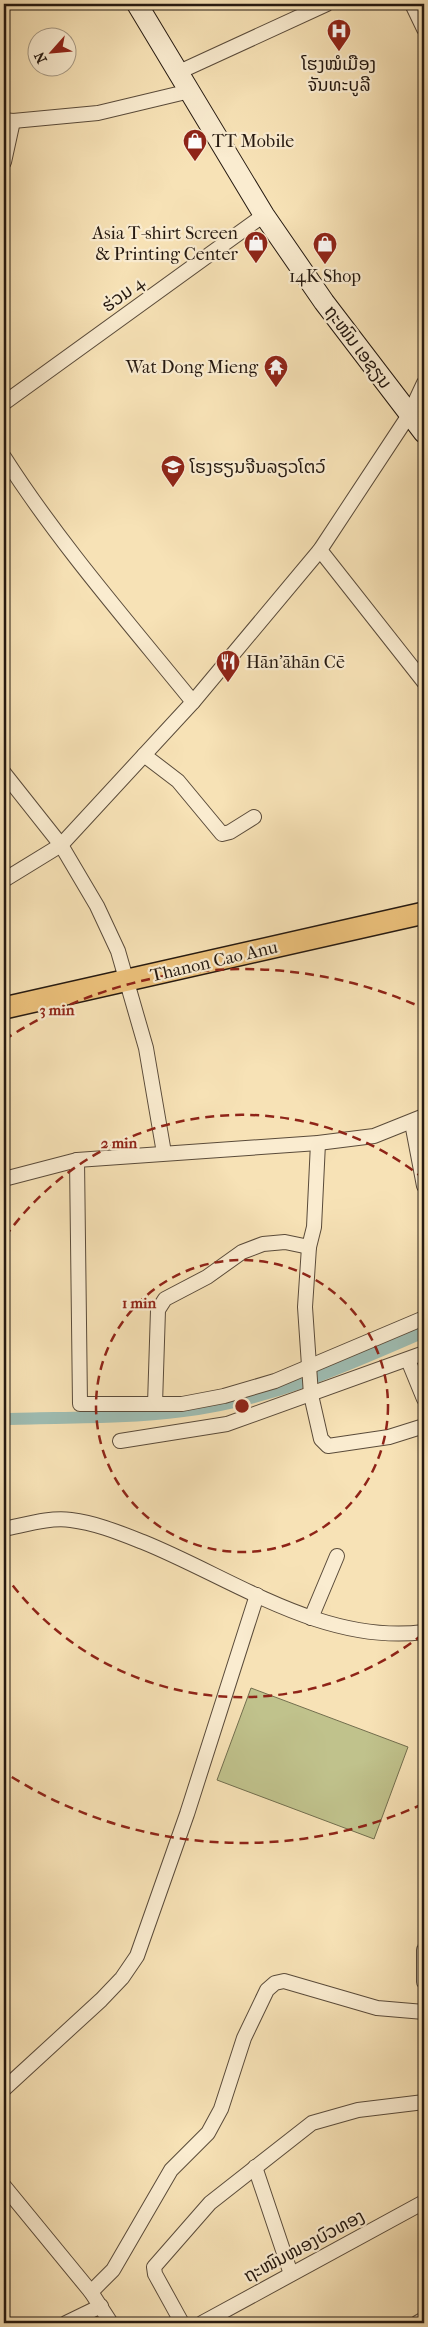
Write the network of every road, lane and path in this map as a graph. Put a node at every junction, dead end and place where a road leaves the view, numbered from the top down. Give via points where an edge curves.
1 (137, 4) edge
2 (326, 4) edge
3 (412, 4) edge
4 (424, 29) edge
5 (179, 72) junction
6 (190, 91) junction
7 (9, 120) edge
8 (4, 162) edge
9 (264, 215) junction
10 (424, 383) edge
11 (4, 402) edge
12 (409, 415) junction
13 (424, 433) edge
14 (4, 456) edge
15 (320, 550) junction
16 (424, 682) edge
17 (193, 702) junction
18 (144, 755) junction
19 (4, 773) edge
20 (254, 817) dead end
21 (61, 845) junction
22 (4, 880) edge
23 (424, 913) edge
24 (126, 981) junction
25 (4, 1008) edge
26 (418, 1120) edge
27 (318, 1143) junction
28 (164, 1153) junction
29 (77, 1160) junction
30 (4, 1179) edge
31 (424, 1186) edge
32 (309, 1247) junction
33 (424, 1318) edge
34 (424, 1353) edge
35 (408, 1360) junction
36 (310, 1370) junction
37 (311, 1391) junction
38 (424, 1399) edge
39 (155, 1404) junction
40 (424, 1426) edge
41 (120, 1441) dead end
42 (4, 1529) edge
43 (337, 1556) dead end
44 (257, 1594) junction
45 (311, 1618) junction
46 (424, 1632) edge
47 (424, 1950) edge
48 (424, 1982) edge
49 (424, 2012) edge
50 (4, 2089) edge
51 (424, 2102) edge
52 (254, 2167) junction
53 (5, 2190) edge
54 (424, 2202) edge
55 (291, 2274) junction
56 (91, 2292) junction
57 (101, 2306) junction
58 (424, 2319) edge
59 (66, 2323) edge
60 (111, 2323) edge
61 (182, 2323) edge
62 (202, 2323) edge
63 (417, 2323) edge

1 - 5 main road, ຖະໜົນ ເອຊຽນ
2 - 5 street
3 - 4 street
5 - 6 main road, ຖະໜົນ ເອຊຽນ
6 - 7 street via 98,113
6 - 9 main road, ຖະໜົນ ເອຊຽນ
7 - 8 street
9 - 11 street, ຮ່ວມ 4
9 - 12 main road, ຖະໜົນ ເອຊຽນ
10 - 12 street
12 - 13 main road, ຖະໜົນ ເອຊຽນ
12 - 15 street
14 - 17 street via 76,557
15 - 16 street
15 - 17 street
17 - 18 street
18 - 20 street via 178,781 222,834
18 - 21 street
19 - 21 street
21 - 22 street
21 - 24 street via 97,906 118,951
23 - 24 main road, Thanon Cao Anu
24 - 25 main road, Thanon Cao Anu
24 - 28 street via 146,1048
26 - 27 street via 374,1136
26 - 31 street
27 - 28 street
27 - 32 street via 314,1227
28 - 29 street
29 - 30 street
29 - 39 street via 80,1404
32 - 36 street via 305,1307
32 - 39 street via 285,1242 263,1244 242,1252 206,1277 165,1299 158,1310
33 - 36 street
34 - 35 street
35 - 37 street
35 - 38 street
36 - 37 street
36 - 39 street via 224,1396 182,1404
37 - 40 street via 321,1439 328,1446 389,1437
37 - 41 street via 227,1424
42 - 44 street via 50,1520 90,1524 158,1548
43 - 45 street
44 - 45 street
44 - 50 street via 187,1814 136,1956 122,1978 101,2000
45 - 46 street via 390,1633
47 - 48 street
49 - 56 street via 377,2008 284,1981 275,1983 267,1990 244,2038 221,2108 208,2133 171,2170 112,2270
51 - 52 street via 358,2110 312,2123
52 - 55 street
52 - 61 street via 210,2203 154,2267
53 - 56 street
54 - 55 street, ຖະໜົນໜອງບົວທອງ
55 - 62 street, ຖະໜົນໜອງບົວທອງ
56 - 57 street
57 - 59 street
57 - 60 street
58 - 63 street

